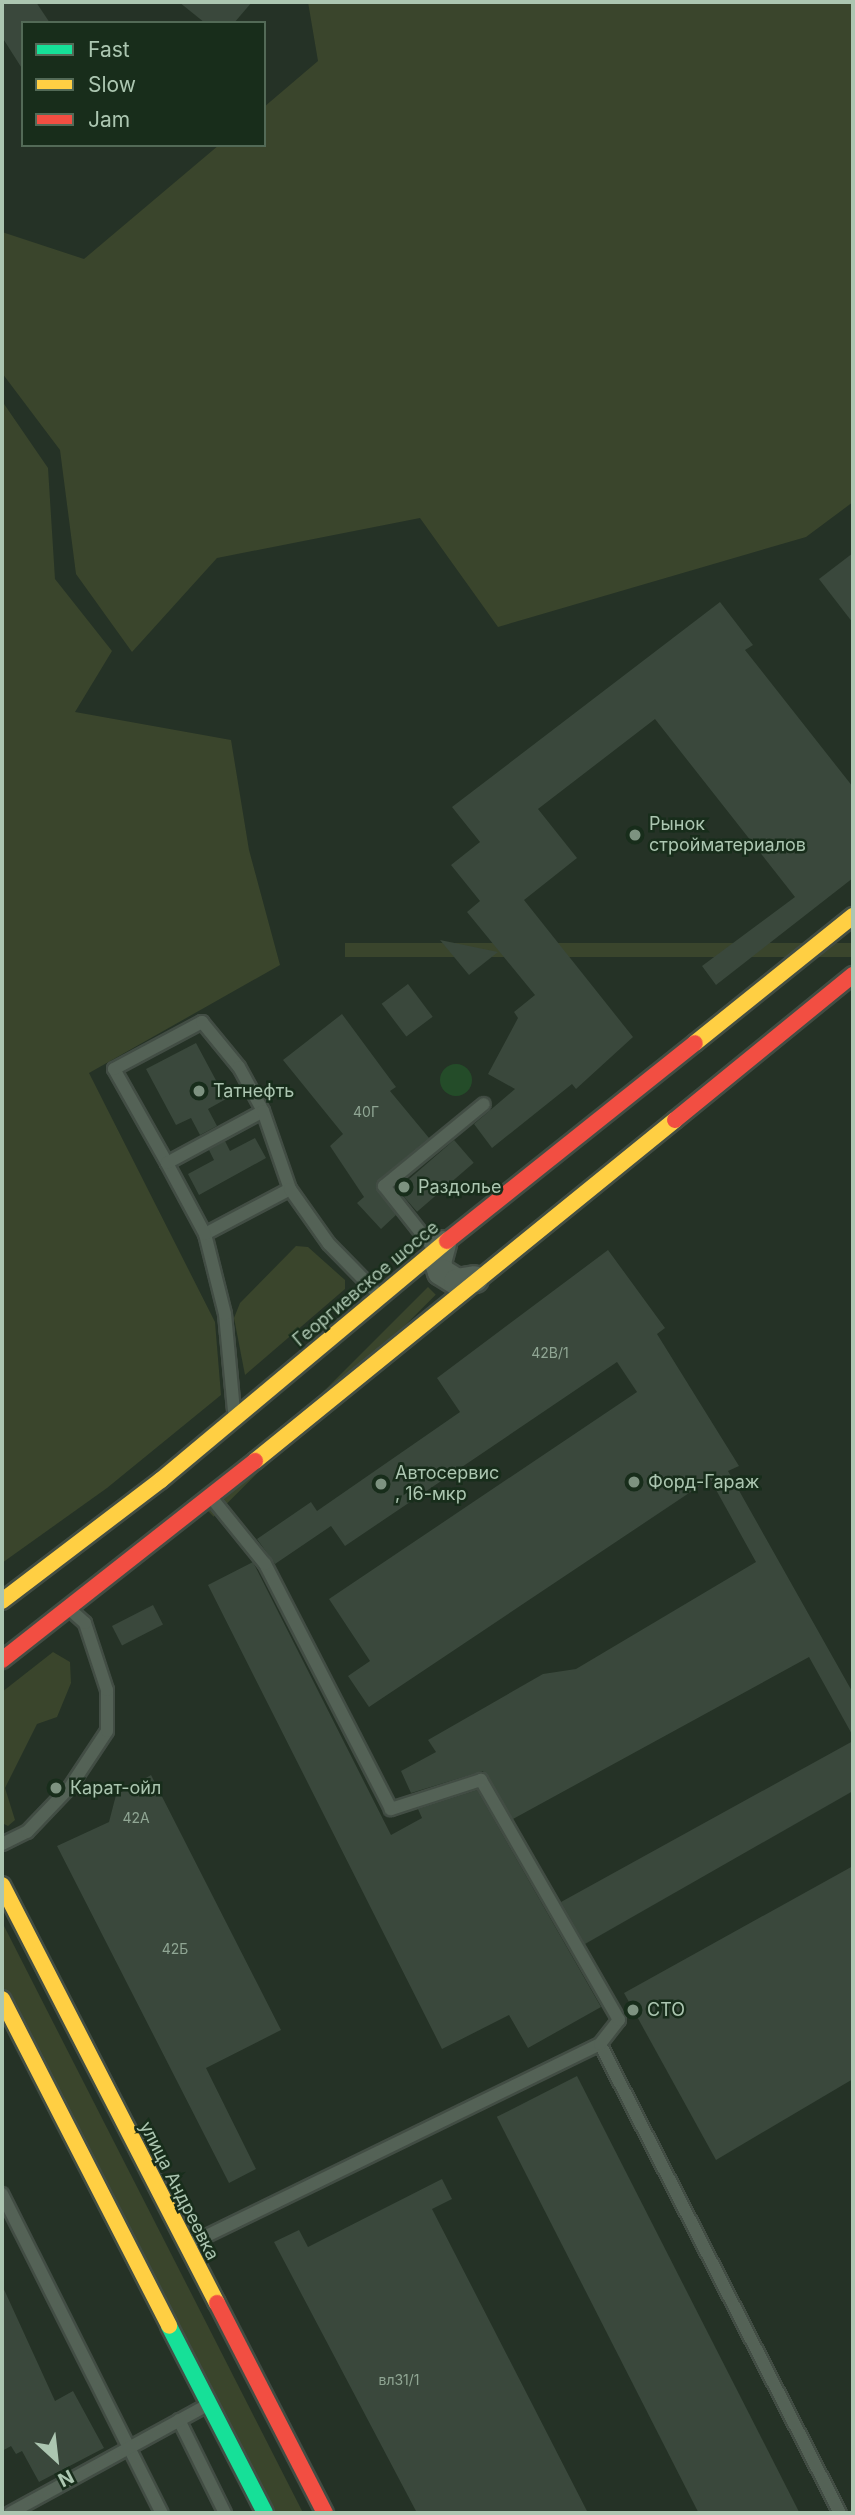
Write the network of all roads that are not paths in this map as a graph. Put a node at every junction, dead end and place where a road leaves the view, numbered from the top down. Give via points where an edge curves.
1 (853, 916) edge
2 (853, 975) edge
3 (484, 1104) dead end
4 (263, 1111) junction
5 (167, 1163) junction
6 (290, 1189) junction
7 (205, 1234) junction
8 (439, 1247) junction
9 (475, 1279) junction
10 (381, 1297) junction
11 (234, 1420) junction
12 (211, 1497) junction
13 (2, 1601) edge
14 (72, 1610) junction
15 (2, 1660) edge
16 (2, 1844) edge
17 (2, 1885) edge
18 (2, 1999) edge
19 (600, 2044) junction
20 (2, 2194) edge
21 (186, 2247) junction
22 (207, 2405) junction
23 (178, 2420) junction
24 (129, 2448) junction
25 (10, 2513) edge
26 (162, 2513) edge
27 (225, 2513) edge
28 (265, 2513) edge
29 (325, 2513) edge
30 (840, 2513) edge

1 - 8 main road, Георгиевское шоссе
2 - 9 main road
3 - 8 lane via 384,1186
4 - 5 lane
4 - 5 lane via 239,1067 202,1022 114,1069
4 - 6 lane
5 - 7 lane
6 - 7 lane
6 - 10 lane via 329,1244
7 - 11 lane via 225,1314
8 - 9 street via 441,1272 457,1282
8 - 10 main road, Георгиевское шоссе
9 - 12 main road
10 - 11 main road, Георгиевское шоссе
11 - 13 main road, Георгиевское шоссе
12 - 14 main road
12 - 19 lane via 265,1564 391,1809 481,1780 619,2020
14 - 15 main road
14 - 16 lane via 85,1623 107,1690 107,1731 70,1787 27,1832
17 - 21 main road, улица Андреевка
18 - 22 main road
19 - 21 lane
19 - 30 lane
20 - 24 lane
21 - 29 main road, улица Андреевка
22 - 23 lane
22 - 28 main road
23 - 24 lane
23 - 27 lane
24 - 25 lane
24 - 26 lane

